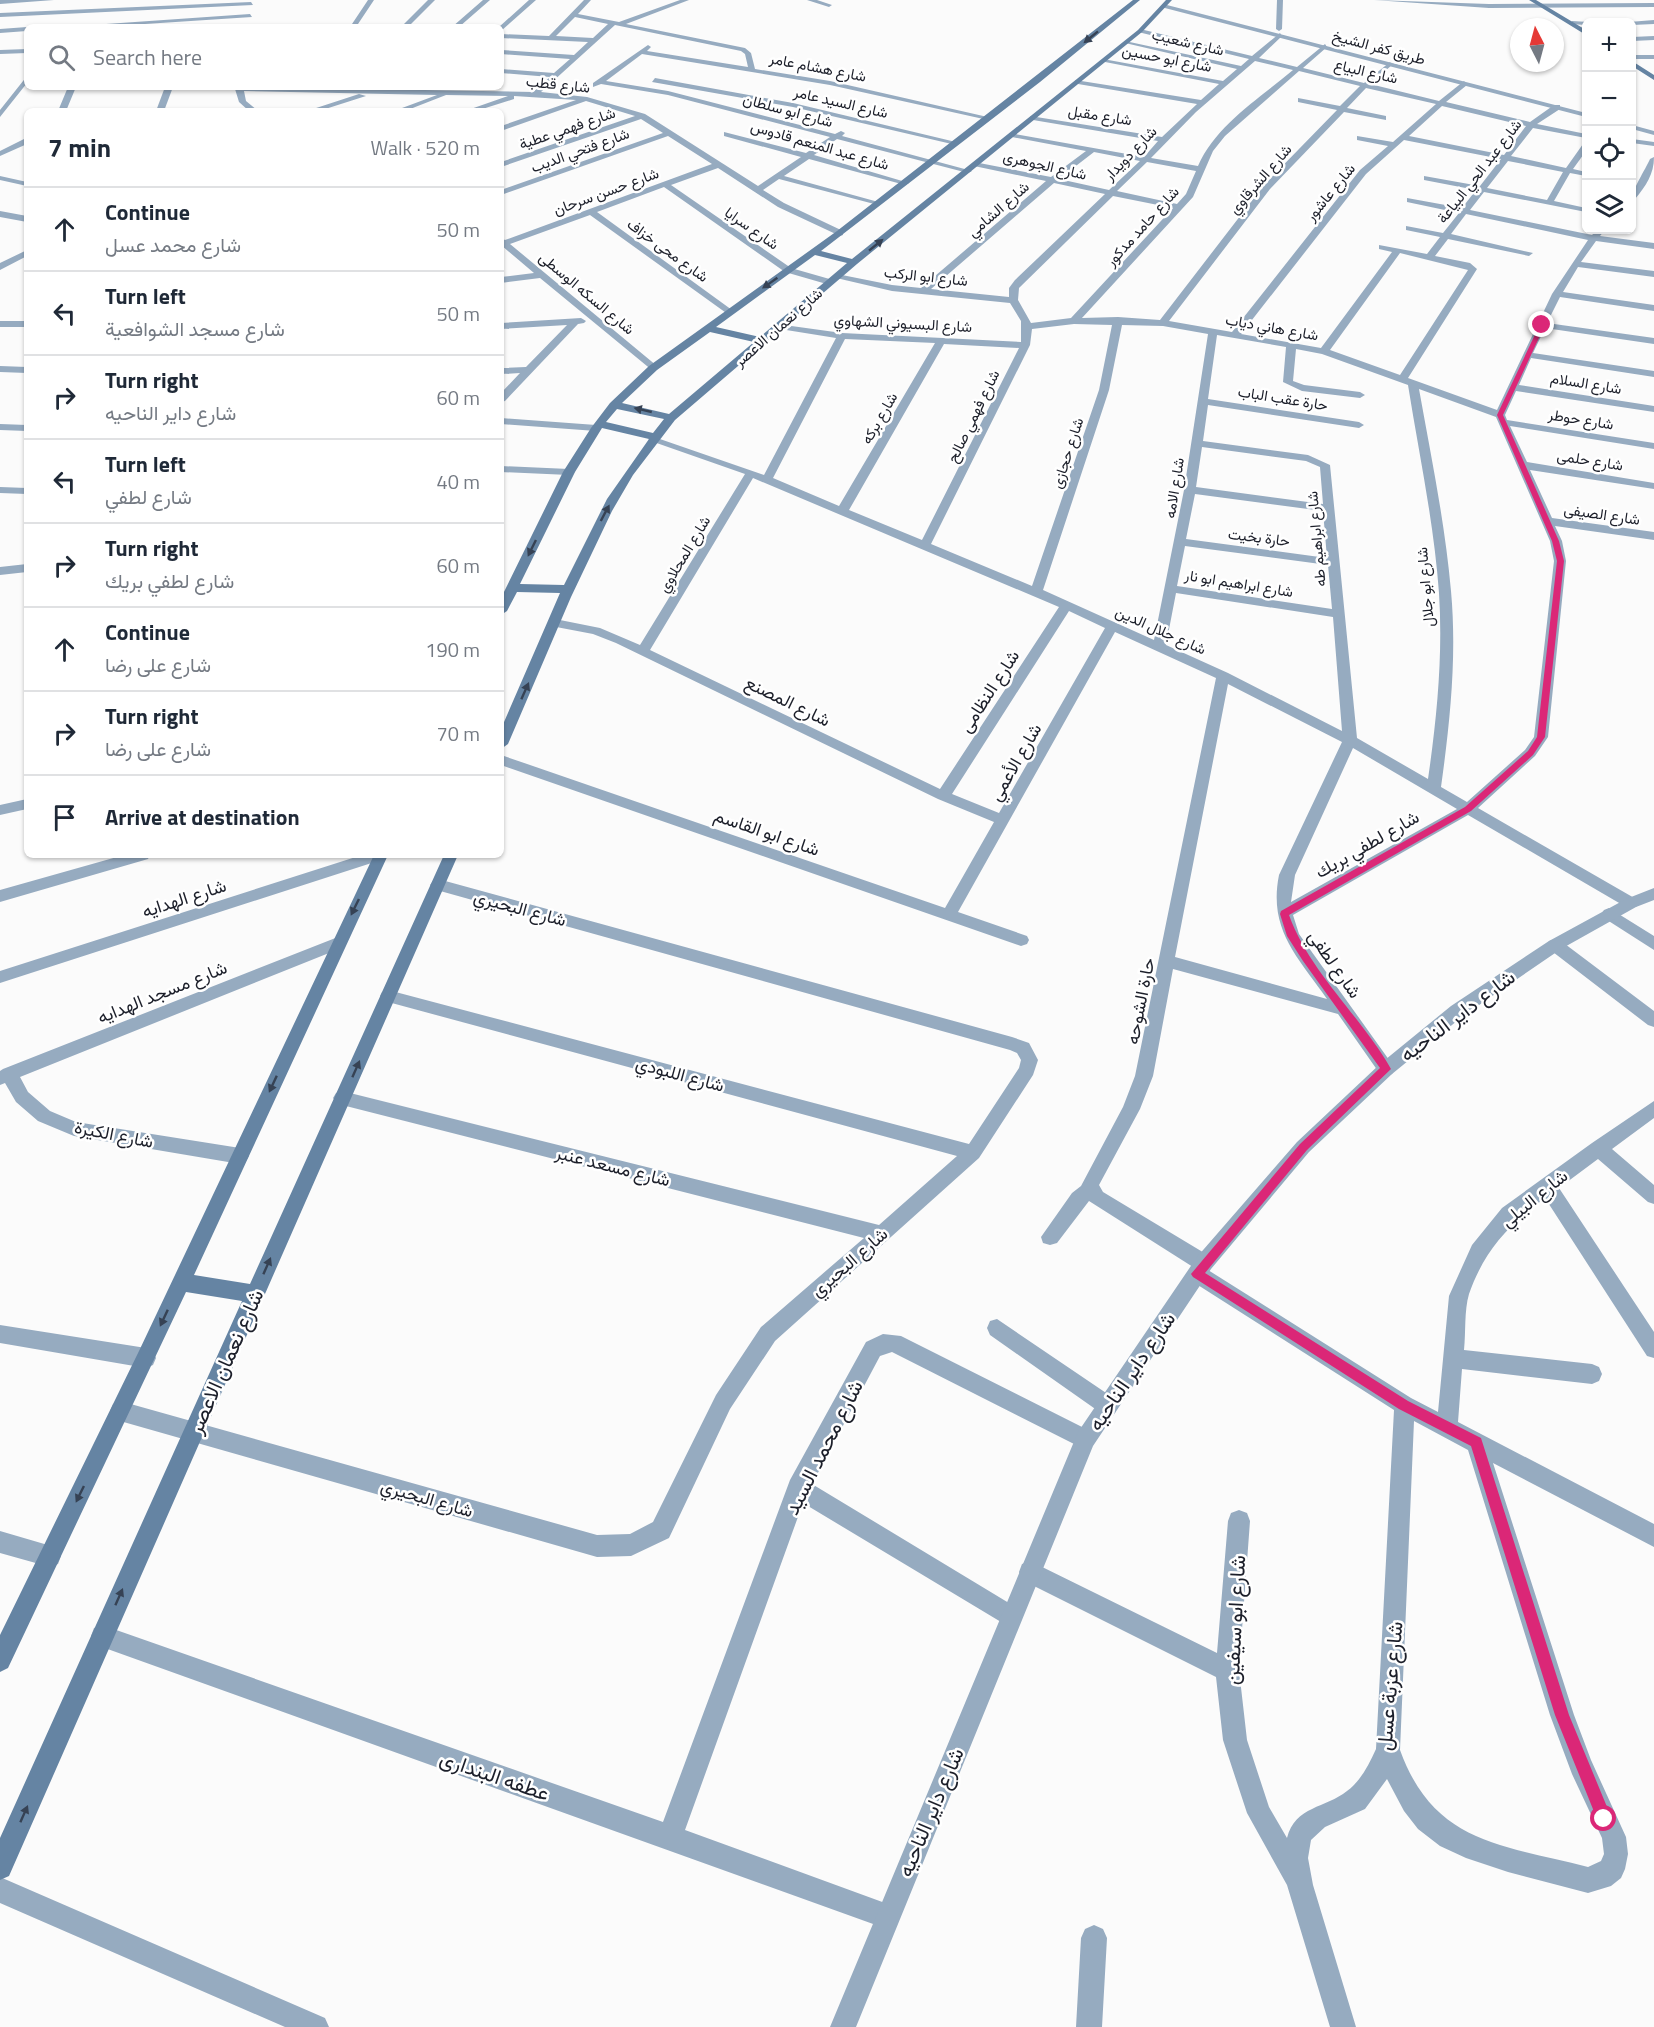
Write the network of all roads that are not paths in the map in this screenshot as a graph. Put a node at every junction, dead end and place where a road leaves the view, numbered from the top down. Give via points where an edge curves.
1 (51, 0) edge
2 (371, 0) edge
3 (432, 0) edge
4 (487, 0) edge
5 (533, 0) edge
6 (588, 0) edge
7 (686, 0) edge
8 (810, 0) edge
9 (1280, 0) edge
10 (1377, 0) edge
11 (1532, 0) edge
12 (1130, 1) edge
13 (0, 2) edge
14 (252, 2) edge
15 (1167, 2) edge
16 (830, 5) dead end
17 (1654, 5) edge
18 (1543, 6) junction
19 (0, 15) edge
20 (574, 15) junction
21 (250, 16) junction
22 (1654, 22) edge
23 (617, 23) junction
24 (1572, 23) junction
25 (1582, 23) edge
26 (1636, 23) edge
27 (116, 24) edge
28 (250, 24) edge
29 (355, 24) edge
30 (407, 24) edge
31 (459, 24) edge
32 (504, 26) edge
33 (24, 29) edge
34 (1582, 30) edge
35 (0, 31) edge
36 (1140, 31) junction
37 (1279, 32) junction
38 (666, 33) junction
39 (504, 36) edge
40 (516, 37) junction
41 (551, 38) junction
42 (1654, 38) edge
43 (1636, 39) edge
44 (594, 40) junction
45 (1127, 42) junction
46 (1324, 46) junction
47 (504, 47) edge
48 (504, 50) edge
49 (24, 51) edge
50 (640, 52) junction
51 (1, 54) edge
52 (575, 57) junction
53 (1636, 57) edge
54 (1654, 57) edge
55 (1255, 59) junction
56 (1105, 60) junction
57 (1390, 64) junction
58 (1636, 65) edge
59 (1243, 68) junction
60 (752, 69) junction
61 (1299, 69) junction
62 (504, 71) edge
63 (612, 73) junction
64 (556, 75) junction
65 (622, 75) dead end
66 (1653, 76) edge
67 (642, 78) dead end
68 (24, 82) edge
69 (600, 82) junction
70 (1224, 83) junction
71 (1464, 83) junction
72 (1072, 85) junction
73 (1365, 85) junction
74 (71, 90) edge
75 (167, 90) edge
76 (240, 90) edge
77 (351, 90) edge
78 (392, 90) edge
79 (450, 90) edge
80 (470, 90) edge
81 (377, 92) junction
82 (520, 93) junction
83 (535, 94) junction
84 (583, 99) junction
85 (1301, 100) dead end
86 (1200, 102) junction
87 (1442, 104) junction
88 (1582, 106) edge
89 (1557, 107) junction
90 (63, 108) edge
91 (161, 108) edge
92 (249, 108) edge
93 (321, 108) edge
94 (406, 108) edge
95 (478, 108) edge
96 (1342, 109) junction
97 (1582, 114) edge
98 (0, 115) edge
99 (642, 116) junction
100 (988, 118) junction
101 (1033, 118) junction
102 (1383, 118) dead end
103 (1636, 119) edge
104 (859, 121) junction
105 (1654, 124) edge
106 (1531, 125) junction
107 (504, 128) edge
108 (1636, 128) edge
109 (669, 133) junction
110 (1654, 133) edge
111 (727, 134) dead end
112 (1012, 135) junction
113 (1582, 135) edge
114 (836, 136) junction
115 (1402, 137) junction
116 (1360, 138) dead end
117 (9, 139) dead end
118 (1163, 139) junction
119 (24, 142) edge
120 (24, 142) edge
121 (1636, 142) edge
122 (956, 143) junction
123 (1392, 144) junction
124 (1654, 144) edge
125 (1092, 150) junction
126 (1582, 152) edge
127 (0, 154) edge
128 (807, 156) junction
129 (1506, 157) junction
130 (1654, 159) edge
131 (1145, 160) junction
132 (932, 162) junction
133 (504, 164) edge
134 (977, 164) junction
135 (718, 165) junction
136 (1200, 169) junction
137 (1568, 170) junction
138 (968, 171) junction
139 (1582, 173) edge
140 (777, 176) junction
141 (0, 178) edge
142 (1428, 178) dead end
143 (1051, 181) junction
144 (24, 183) edge
145 (905, 183) junction
146 (665, 184) junction
147 (1636, 184) edge
148 (1642, 185) junction
149 (1482, 189) junction
150 (758, 190) junction
151 (504, 192) edge
152 (1636, 192) edge
153 (1110, 194) junction
154 (1410, 200) dead end
155 (1549, 203) junction
156 (878, 204) junction
157 (1178, 207) junction
158 (1582, 209) edge
159 (590, 211) junction
160 (1464, 212) junction
161 (0, 214) edge
162 (24, 218) edge
163 (1409, 228) dead end
164 (1582, 232) edge
165 (840, 233) junction
166 (1597, 234) edge
167 (1446, 236) junction
168 (504, 241) edge
169 (504, 244) edge
170 (1654, 246) edge
171 (1382, 247) dead end
172 (1398, 250) junction
173 (813, 252) junction
174 (1529, 253) dead end
175 (24, 255) edge
176 (0, 256) edge
177 (1429, 257) junction
178 (15, 260) junction
179 (855, 262) junction
180 (1577, 264) junction
181 (0, 267) edge
182 (788, 270) junction
183 (1654, 274) edge
184 (543, 275) junction
185 (504, 280) edge
186 (833, 280) junction
187 (922, 291) junction
188 (1557, 294) junction
189 (1013, 300) junction
190 (1654, 308) edge
191 (729, 312) junction
192 (596, 320) junction
193 (1118, 320) junction
194 (1074, 321) junction
195 (575, 322) junction
196 (1163, 323) junction
197 (0, 324) edge
198 (24, 324) edge
199 (1542, 325) junction
200 (504, 326) edge
201 (780, 326) junction
202 (1029, 326) junction
203 (706, 328) junction
204 (1213, 332) junction
205 (1235, 335) junction
206 (842, 336) junction
207 (763, 341) junction
208 (941, 341) junction
209 (1654, 341) edge
210 (1025, 345) junction
211 (1291, 345) junction
212 (1324, 351) junction
213 (1528, 355) junction
214 (653, 368) junction
215 (0, 369) edge
216 (24, 370) edge
217 (529, 370) junction
218 (504, 371) edge
219 (1654, 374) edge
220 (1408, 381) junction
221 (1513, 387) junction
222 (1360, 395) dead end
223 (504, 396) edge
224 (1203, 401) junction
225 (614, 405) junction
226 (1654, 410) edge
227 (671, 418) junction
228 (1502, 418) junction
229 (504, 421) edge
230 (1359, 425) dead end
231 (598, 426) junction
232 (0, 427) edge
233 (24, 428) edge
234 (654, 439) junction
235 (1197, 443) junction
236 (1654, 446) edge
237 (1522, 465) junction
238 (504, 469) edge
239 (569, 472) junction
240 (750, 473) junction
241 (767, 480) junction
242 (1654, 486) edge
243 (0, 490) edge
244 (1190, 490) junction
245 (24, 491) edge
246 (1329, 508) junction
247 (842, 511) junction
248 (1546, 521) junction
249 (1654, 536) edge
250 (1180, 542) junction
251 (925, 545) junction
252 (1334, 562) junction
253 (24, 568) edge
254 (0, 571) edge
255 (507, 588) edge
256 (1170, 589) junction
257 (568, 590) junction
258 (1036, 592) junction
259 (1066, 606) junction
260 (1338, 614) junction
261 (555, 623) junction
262 (1112, 626) junction
263 (1159, 648) junction
264 (643, 651) junction
265 (1223, 676) junction
266 (504, 737) edge
267 (1350, 740) junction
268 (504, 761) edge
269 (1434, 789) junction
270 (943, 796) junction
271 (24, 805) edge
272 (1468, 809) junction
273 (0, 810) edge
274 (1002, 820) junction
275 (133, 858) edge
276 (371, 858) edge
277 (379, 858) edge
278 (450, 858) edge
279 (438, 885) junction
280 (1654, 894) edge
281 (0, 896) edge
282 (1631, 903) junction
283 (1284, 914) junction
284 (1609, 914) junction
285 (949, 915) junction
286 (1021, 940) dead end
287 (338, 943) junction
288 (1654, 944) edge
289 (1555, 945) junction
290 (1167, 961) junction
291 (0, 977) edge
292 (388, 996) junction
293 (1342, 1009) junction
294 (1654, 1020) edge
295 (1386, 1069) junction
296 (5, 1076) edge
297 (342, 1098) junction
298 (1654, 1108) edge
299 (1598, 1148) junction
300 (973, 1153) junction
301 (240, 1156) junction
302 (1547, 1185) junction
303 (1090, 1189) junction
304 (1654, 1196) edge
305 (883, 1234) junction
306 (1050, 1237) dead end
307 (1201, 1268) junction
308 (181, 1282) junction
309 (255, 1294) junction
310 (997, 1328) dead end
311 (0, 1334) edge
312 (1654, 1349) edge
313 (146, 1358) junction
314 (1453, 1358) junction
315 (1592, 1374) dead end
316 (1404, 1405) junction
317 (1108, 1406) junction
318 (120, 1411) junction
319 (1447, 1427) junction
320 (193, 1432) junction
321 (1085, 1439) junction
322 (1476, 1442) junction
323 (798, 1488) junction
324 (1239, 1521) dead end
325 (1654, 1536) edge
326 (0, 1542) edge
327 (50, 1556) junction
328 (1030, 1572) junction
329 (1011, 1617) junction
330 (102, 1636) junction
331 (0, 1660) edge
332 (1227, 1670) junction
333 (1388, 1750) junction
334 (670, 1837) junction
335 (6, 1841) edge
336 (0, 1868) edge
337 (1300, 1885) junction
338 (0, 1890) edge
339 (887, 1916) junction
340 (1094, 1938) dead end
341 (316, 2027) edge
342 (843, 2027) edge
343 (1089, 2027) edge
344 (1343, 2027) edge

1 - 13 street
2 - 29 street
3 - 30 street
4 - 31 street
5 - 32 street
6 - 20 street
7 - 23 street
8 - 16 street
9 - 37 street
10 - 18 street
11 - 18 main road
12 -> 100 main road, شارع نعمان الاعصر via 1041,81
14 - 19 street
14 - 21 street
15 - 36 main road, شارع نعمان الاعصر
15 - 37 street, طريق كفر الشيخ
17 - 18 street
18 - 24 main road
20 - 23 street
20 - 41 street
21 - 27 street
21 - 28 street
22 - 26 street
23 - 38 street
23 - 44 street
24 - 25 street
24 - 34 main road
33 - 35 street
36 - 45 main road, شارع نعمان الاعصر
36 - 55 street, شارع البياع
37 - 46 street, طريق كفر الشيخ
37 - 55 street, شارع دويدار
37 - 88 street, طريق كفر الشيخ
38 - 50 street
38 - 60 street via 743,49 748,52
39 - 40 street
40 - 41 street
40 - 47 street
41 - 44 street
42 - 43 street
44 - 52 street
45 - 56 main road, شارع نعمان الاعصر
45 - 59 street, شارع شعيب
46 - 57 street, طريق كفر الشيخ
46 - 61 street, شارع حامد مدكور
48 - 52 street
49 - 51 street
50 - 60 street, شارع هشام عامر
50 - 63 street
52 - 64 street
53 - 54 street
55 - 59 street, شارع دويدار
55 - 61 street, شارع البياع
56 - 70 street, شارع ابو حسين
56 - 72 main road, شارع نعمان الاعصر
57 - 71 street, طريق كفر الشيخ
57 - 73 street, شارع الشرقاوي
58 - 66 main road
59 - 70 street, شارع دويدار
60 - 100 street, شارع هشام عامر
61 - 73 street, شارع البياع
61 - 136 street, شارع حامد مدكور via 1222,134
62 - 64 street
63 - 65 street
63 - 69 street
64 - 83 street
67 - 104 street, شارع السيد عامر
68 - 98 street
69 - 84 street
69 - 114 street, شارع ابو سلطان via 668,93
70 - 86 street, شارع دويدار
71 - 87 street, شارع عاشور
71 - 89 street, طريق كفر الشيخ
72 - 86 street
72 - 101 main road, شارع نعمان الاعصر
73 - 87 street, شارع البياع
73 - 96 street, شارع الشرقاوي
74 - 90 street
75 - 91 street
76 - 92 street
77 - 81 street, شارع قطب
78 - 81 street, شارع قطب
79 - 94 street
80 - 82 street, شارع قطب
81 - 93 street
82 - 83 street, شارع قطب
82 - 95 street
83 - 84 street, شارع قطب
84 - 99 street, شارع قطب
84 - 107 street
85 - 96 street
86 - 118 street, شارع دويدار
87 - 106 street, شارع البياع
87 - 115 street, شارع عاشور
89 - 97 street, طريق كفر الشيخ
89 - 106 street, شارع عبد الحي البياعة
96 - 102 street
96 - 196 street, شارع الشرقاوي via 1267,188
99 - 109 street, شارع قطب
99 - 133 street, شارع فهمي عطية
100 - 122 main road, شارع نعمان الاعصر
101 - 112 main road, شارع نعمان الاعصر
101 - 118 street, شارع مقبل
103 - 105 street
104 - 114 street
104 - 122 street, شارع السيد عامر
106 - 113 street, شارع البياع
106 - 129 street, شارع عبد الحي البياعة
108 - 110 street
109 - 135 street, شارع قطب
109 - 151 street, شارع فتحي الديب
111 - 128 street, شارع عبد المنعم قادوس
112 - 125 street
112 - 134 main road, شارع نعمان الاعصر
114 - 128 street
114 - 132 street, شارع ابو سلطان
115 - 123 street, شارع عاشور
115 - 129 street
116 - 123 street
117 - 119 street
118 - 131 street, شارع دويدار
120 - 127 street
121 - 124 street
122 - 132 main road, شارع نعمان الاعصر
123 - 205 street, شارع عاشور via 1363,172
125 - 131 street
125 - 143 street, شارع الشامي
126 - 137 street
128 - 140 street
128 - 145 street, شارع عبد المنعم قادوس
129 - 137 street
129 - 149 street, شارع عبد الحي البياعة
130 - 148 street
131 - 136 street
131 - 153 street, شارع دويدار
132 - 138 street, شارع ابو سلطان
132 - 145 main road, شارع نعمان الاعصر
134 - 138 main road, شارع نعمان الاعصر
134 - 143 street, شارع الجوهرى
135 - 146 street, شارع حسن سرحان
135 - 150 street, شارع قطب
136 - 157 street, شارع حامد مدكور via 1194,189
137 - 139 street
137 - 155 street
179 -> 138 main road, شارع نعمان الاعصر
140 - 150 street
140 - 156 street
141 - 144 street
142 - 149 street
143 - 153 street, شارع الجوهرى
143 - 187 street, شارع الشامي
145 - 156 main road, شارع نعمان الاعصر
146 - 159 street, شارع حسن سرحان
146 - 182 street, شارع سرايا
147 - 148 street
148 - 152 street
149 - 155 street
149 - 160 street, شارع عبد الحي البياعة
150 - 165 street, شارع قطب
153 - 157 street, شارع الجوهرى
153 - 189 street, شارع دويدار via 1018,282
154 - 160 street
155 - 158 street
156 - 165 main road, شارع نعمان الاعصر
157 - 194 street, شارع حامد مدكور
159 - 168 street, شارع حسن سرحان
159 - 191 street, شارع محى خزاف
160 - 164 street
160 - 167 street, شارع عبد الحي البياعة
161 - 162 street
163 - 167 street
165 - 173 main road, شارع نعمان الاعصر
166 - 170 street
166 - 180 street
167 - 174 street
167 - 177 street, شارع عبد الحي البياعة
169 - 184 street, شارع السكه الوسطى
171 - 172 street
172 - 177 street
172 - 212 street
173 - 179 main road
173 - 182 main road, شارع نعمان الاعصر
175 - 178 street
176 - 178 street
177 - 220 street via 1473,269
178 - 181 street
179 - 186 main road, شارع نعمان الاعصر
180 - 183 street
180 - 188 street
182 - 186 street, شارع سرايا
182 -> 191 main road, شارع نعمان الاعصر
184 - 185 street
184 - 192 street, شارع السكه الوسطى
186 - 187 street, شارع ابو الركب
186 - 201 main road, شارع نعمان الاعصر
187 - 189 street, شارع ابو الركب
188 - 190 street
188 - 199 street
189 - 202 street
191 - 203 main road, شارع نعمان الاعصر
192 - 195 street
192 - 214 street, شارع السكه الوسطى
193 - 194 street, شارع هاني دياب
193 - 196 street, شارع هاني دياب
193 - 258 street, شارع حجازى via 1104,390
194 - 202 street, شارع هاني دياب
195 - 200 street
195 - 217 street
196 - 204 street, شارع هاني دياب
197 - 198 street
199 - 209 street
199 - 213 street
201 - 206 street, شارع البسيوني الشهاوي
201 - 207 main road, شارع نعمان الاعصر
202 - 210 street, شارع فهمي صالح
203 - 207 main road
203 - 214 main road, شارع نعمان الاعصر
204 - 205 street, شارع هاني دياب
204 - 224 street, شارع الامه
205 - 211 street, شارع هاني دياب
206 - 208 street, شارع البسيوني الشهاوي
206 - 241 street
207 - 227 main road, شارع نعمان الاعصر
208 - 210 street, شارع البسيوني الشهاوي
208 - 247 street, شارع بركه
210 - 251 street, شارع فهمي صالح
211 - 212 street, شارع هاني دياب
211 - 222 street via 1288,382 1302,388
212 - 220 street, شارع هاني دياب
213 - 219 street
213 - 221 street
214 - 225 main road, شارع نعمان الاعصر
215 - 216 street
217 - 218 street
217 - 223 street
220 - 228 street, شارع هاني دياب
220 - 269 street, شارع ابو جلال via 1445,592 1444,721
221 - 226 street, شارع السلام
221 - 228 street
224 - 230 street, حارة عقب الباب
224 - 235 street, شارع الامه
227 -> 225 main road
225 - 231 main road, شارع نعمان الاعصر
227 - 234 main road, شارع نعمان الاعصر
228 - 236 street, شارع حوطر
228 - 237 street, شارع لطفي بريك
229 - 231 street
231 - 234 main road
231 - 239 main road, شارع نعمان الاعصر
232 - 233 street
234 - 240 street, شارع جلال الدين
257 -> 234 main road, شارع نعمان الاعصر via 607,509
235 - 244 street, شارع الامه
235 - 246 street, شارع ابراهيم طه via 1318,460 1325,465
237 - 242 street, شارع حلمى
237 - 248 street, شارع لطفي بريك
238 - 239 street
239 -> 255 main road, شارع نعمان الاعصر
240 - 241 street, شارع جلال الدين
240 - 264 street, شارع المحلاوي
241 - 247 street, شارع جلال الدين
243 - 245 street
244 - 246 street
244 - 250 street, شارع الامه
246 - 252 street, شارع ابراهيم طه
247 - 251 street, شارع جلال الدين
248 - 249 street, شارع الصيفى
248 - 272 street, شارع لطفي بريك via 1560,561 1541,737 1530,753
250 - 252 street, حارة بخيت
250 - 256 street, شارع الامه
251 - 258 street, شارع جلال الدين
252 - 260 street, شارع ابراهيم طه
253 - 254 street
255 - 257 main road
256 - 260 street, شارع ابراهيم ابو نار
256 - 263 street, شارع الامه
257 - 261 main road, شارع نعمان الاعصر
258 - 259 street, شارع جلال الدين
259 - 262 street, شارع جلال الدين
259 - 270 street, شارع النظامى
260 - 267 street, شارع ابراهيم طه
261 - 264 street, شارع المصنع via 596,631
266 -> 261 main road, شارع نعمان الاعصر
262 - 263 street, شارع جلال الدين
262 - 274 street, شارع الأعمي
263 - 265 street, شارع جلال الدين
264 - 270 street, شارع المصنع
265 - 267 street, شارع جلال الدين
265 - 290 street, حارة الشوحه
267 - 269 street, شارع جلال الدين
267 - 283 street, شارع لطفي via 1287,875 1282,894
268 - 285 street, شارع ابو القاسم
269 - 272 street, شارع جلال الدين
270 - 274 street, شارع المصنع
271 - 273 street
272 - 282 street, شارع جلال الدين
272 - 283 street, شارع لطفي بريك
274 - 285 street, شارع الأعمي
275 - 281 street
276 - 291 street, شارع الهدايه
277 -> 287 main road
278 - 279 main road, شارع نعمان الاعصر
279 - 292 main road, شارع نعمان الاعصر
279 - 300 street, شارع البحيري via 1023,1048 1030,1060 1027,1070
280 - 282 street, شارع داير الناحيه
282 - 284 street, شارع داير الناحيه
283 - 293 street, شارع لطفي via 1292,936
284 - 288 street
284 - 289 street, شارع داير الناحيه
285 - 286 street, شارع ابو القاسم
287 - 296 street, شارع مسجد الهدايه
287 -> 301 main road
289 - 294 street
289 - 295 street, شارع داير الناحيه via 1457,1011
290 - 293 street
290 - 303 street, حارة الشوحه via 1144,1076 1131,1109 1091,1179
297 -> 292 main road, شارع نعمان الاعصر
292 - 300 street, شارع اللبودي
293 - 295 street, شارع لطفي
295 - 307 street, شارع داير الناحيه via 1304,1147
296 - 301 street, شارع الكيرة via 44,1116 74,1129
297 - 305 street, شارع مسعد عنبر
309 -> 297 main road, شارع نعمان الاعصر
298 - 299 street, شارع البيلي
299 - 302 street, شارع البيلي
299 - 304 street
300 - 305 street, شارع البحيري
301 - 308 main road
302 - 312 street
302 - 314 street, شارع البيلي via 1509,1214 1479,1251 1459,1296
303 - 306 street
303 - 307 street via 1097,1198
305 - 320 street, شارع البحيري via 768,1334 723,1402 661,1530 631,1545 597,1546
307 - 316 street
307 - 317 street, شارع داير الناحيه
308 - 309 main road
308 -> 313 main road
309 - 320 main road, شارع نعمان الاعصر
310 - 317 street
311 - 313 street
313 - 318 main road
314 - 315 street
314 - 319 street, شارع البيلي
316 - 319 street
316 - 333 street, شارع عزبة عسل
317 - 321 street, شارع داير الناحيه
318 - 320 street, شارع البحيري
318 -> 327 main road
319 - 322 street
330 -> 320 main road, شارع نعمان الاعصر
321 - 323 street, شارع محمد السيد via 904,1347 883,1343 873,1349
321 - 328 street, شارع داير الناحيه
322 - 325 street
322 - 333 street via 1562,1715 1614,1837 1616,1854 1612,1869 1602,1877 1588,1880 1464,1845 1437,1829 1414,1806 1398,1779
323 - 329 street
323 - 334 street, شارع محمد السيد
324 - 332 street, شارع ابو سيفين
326 - 327 street
327 - 331 main road
328 - 329 street, شارع داير الناحيه
328 - 332 street
329 - 339 street, شارع داير الناحيه
330 - 334 street, عطفه البندارى
335 -> 330 main road, شارع نعمان الاعصر
332 - 337 street, شارع ابو سيفين via 1235,1740 1258,1813
333 - 337 street, شارع عزبة عسل via 1375,1778 1356,1800 1316,1818 1300,1834 1295,1858
334 - 339 street, عطفه البندارى
335 - 336 main road, شارع نعمان الاعصر
337 - 344 street, شارع عزبة عسل
338 - 341 street
339 - 342 street, شارع داير الناحيه
340 - 343 street

